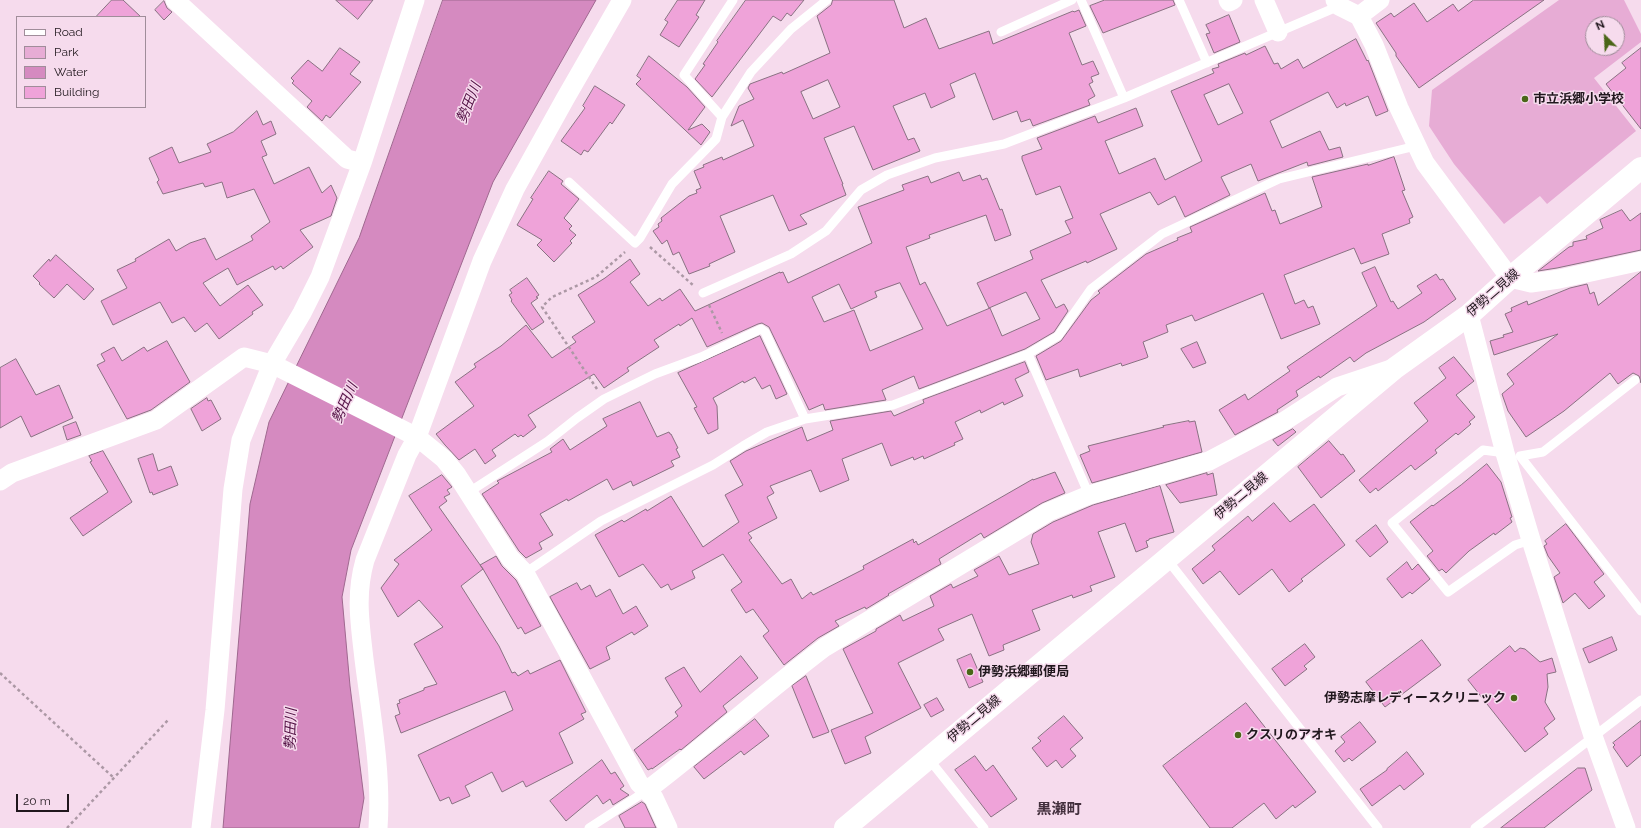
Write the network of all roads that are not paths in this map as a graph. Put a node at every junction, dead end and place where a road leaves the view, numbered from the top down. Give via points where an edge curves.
1 (175, 0) edge
2 (415, 0) edge
3 (622, 0) edge
4 (733, 0) edge
5 (827, 0) edge
6 (1072, 0) edge
7 (1081, 0) edge
8 (1179, 0) edge
9 (1228, 0) edge
10 (1233, 0) edge
11 (1264, 0) edge
12 (1380, 0) edge
13 (1337, 3) edge
14 (1359, 16) junction
15 (1001, 32) dead end
16 (1278, 32) junction
17 (1207, 62) junction
18 (1124, 98) junction
19 (722, 117) junction
20 (1416, 146) junction
21 (362, 163) junction
22 (1641, 168) edge
23 (569, 182) dead end
24 (1641, 261) edge
25 (1510, 278) junction
26 (703, 293) road end
27 (1469, 315) junction
28 (1028, 354) junction
29 (274, 365) junction
30 (1395, 368) junction
31 (1635, 380) dead end
32 (805, 419) junction
33 (417, 437) junction
34 (1512, 454) junction
35 (0, 481) edge
36 (469, 492) junction
37 (1089, 495) junction
38 (1531, 540) junction
39 (1166, 558) junction
40 (525, 573) junction
41 (1641, 611) edge
42 (1641, 700) edge
43 (1593, 736) junction
44 (928, 758) junction
45 (646, 791) junction
46 (201, 828) edge
47 (378, 828) edge
48 (589, 828) edge
49 (668, 828) edge
50 (845, 828) edge
51 (984, 828) edge
52 (1378, 828) edge
53 (1475, 828) edge
54 (1626, 828) edge

1 - 21 street via 347,159
2 - 21 street
3 - 33 street via 515,189 482,261
4 - 19 lane via 684,75
5 - 19 lane via 792,29 751,72
6 - 15 lane
7 - 18 lane
8 - 17 lane
9 - 10 street
11 - 16 street
12 - 14 street
13 - 14 street
13 - 16 lane
14 - 20 street via 1374,45
16 - 17 lane
17 - 18 lane
18 - 26 lane via 1004,144 936,158 887,175 861,190 826,231 791,254
19 - 23 lane via 716,139 672,184 638,241
20 - 25 street via 1438,182
20 - 28 lane via 1279,179 1162,234 1091,289 1058,336
21 - 29 street via 320,277
22 - 25 main road, 伊勢二見線
24 - 25 street via 1531,283
25 - 27 main road, 伊勢二見線
27 - 30 main road, 伊勢二見線
27 - 34 street
28 - 32 lane via 893,405
28 - 37 lane
29 - 33 street
29 - 35 street via 244,357 156,420 12,473
29 - 46 street via 241,440 233,490 215,710
30 - 37 street via 1337,387 1283,422 1209,461
30 - 39 main road, 伊勢二見線
31 - 34 lane via 1543,452
32 - 36 lane via 765,332 761,329 701,357 655,374 604,399 548,441
32 - 40 lane via 767,432 713,466 601,521
33 - 36 street via 444,459
33 - 47 street via 407,455 372,541 361,573 359,592 379,786
34 - 38 street
34 - 38 lane via 1483,450 1392,523 1448,592 1515,545
34 - 41 lane
36 - 40 street via 510,558
37 - 45 street via 1048,512 825,647
38 - 43 street
39 - 44 main road, 伊勢二見線
39 - 52 lane
40 - 45 street via 639,783
42 - 43 lane
43 - 53 lane
43 - 54 street
44 - 50 main road, 伊勢二見線
44 - 51 lane
45 - 48 lane
45 - 49 street via 654,798

